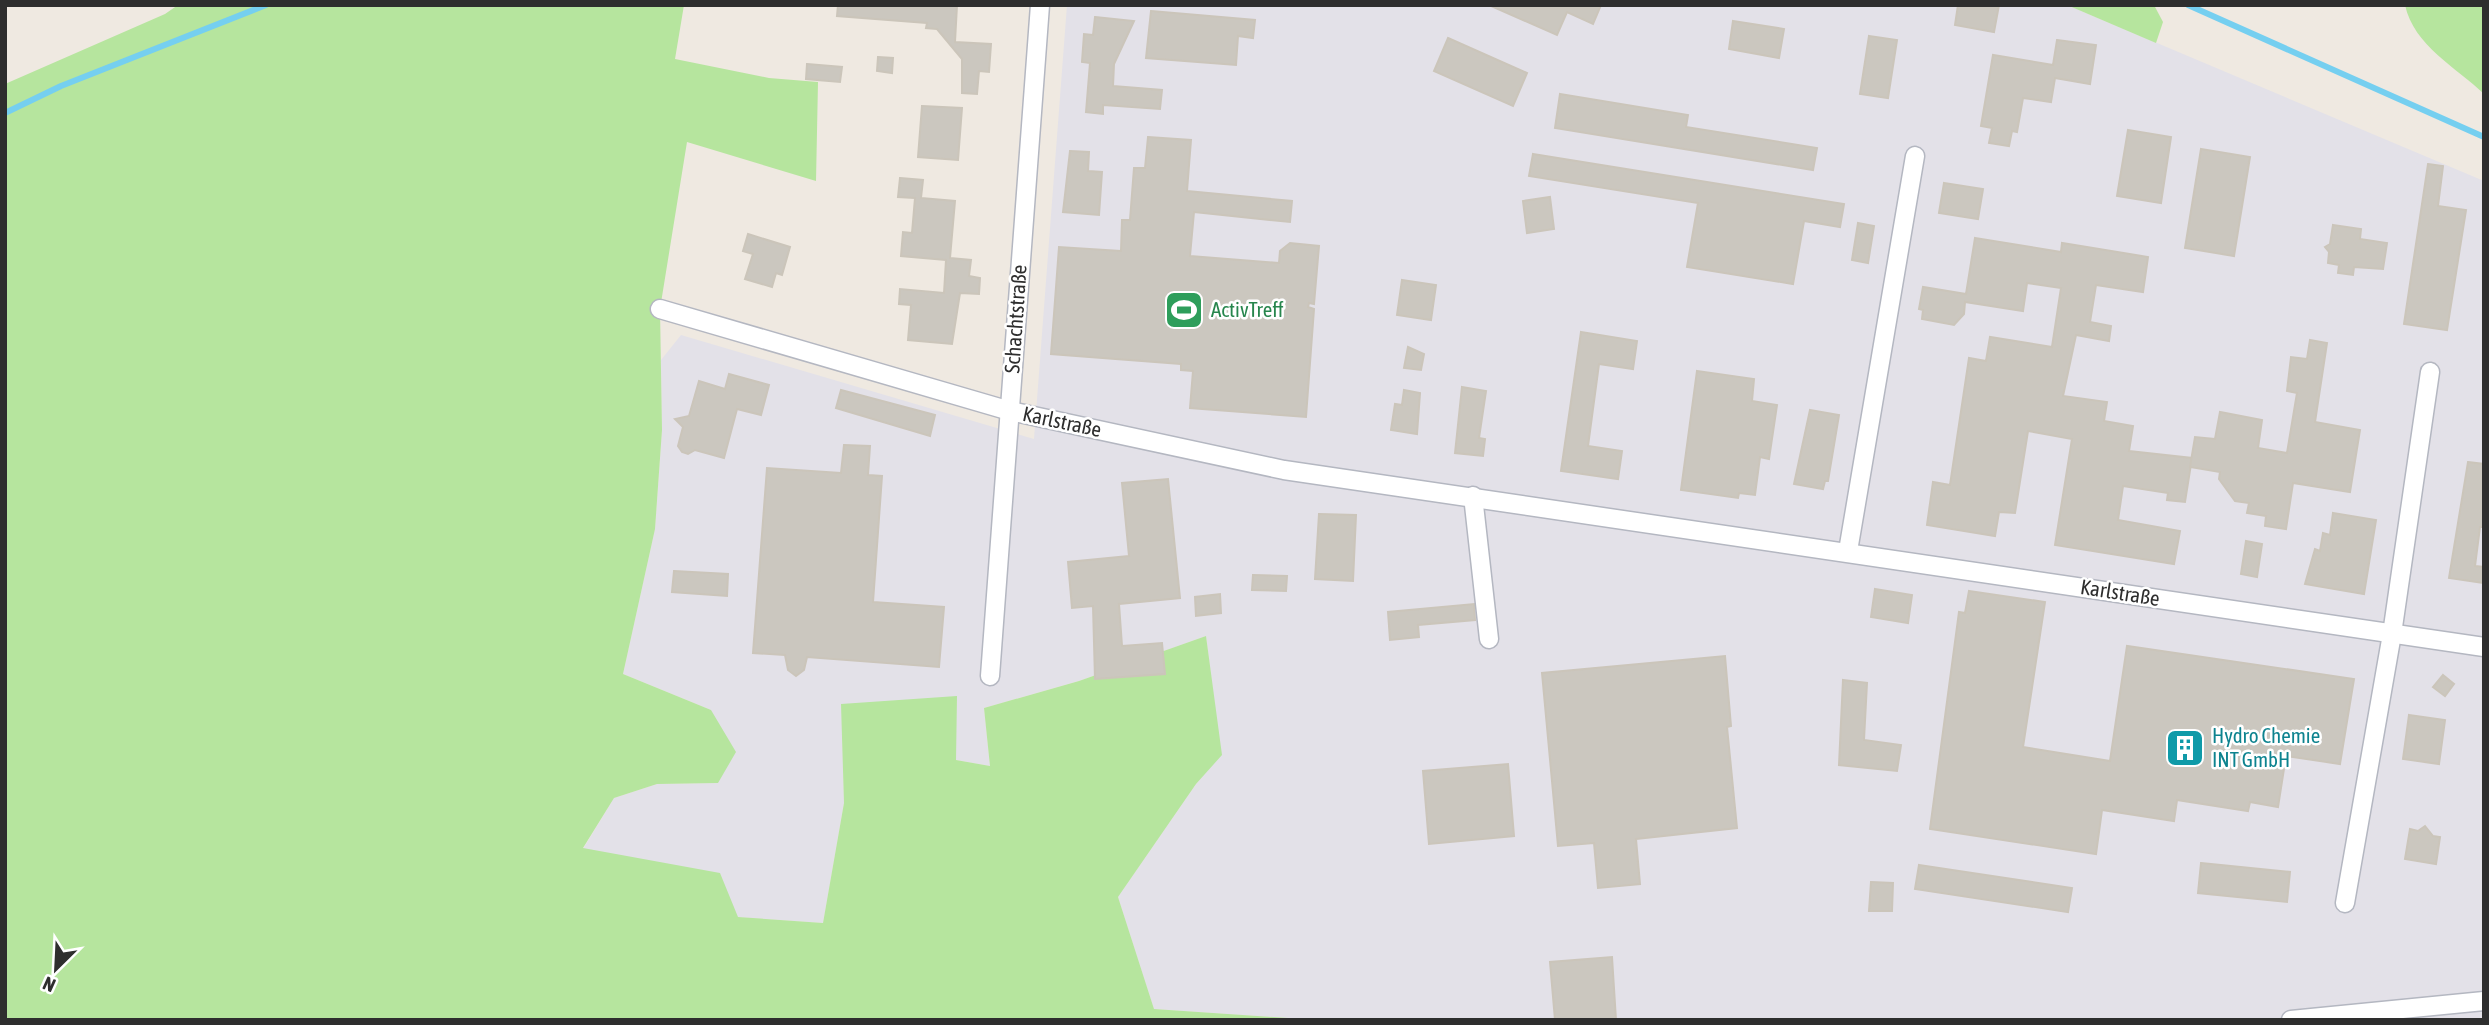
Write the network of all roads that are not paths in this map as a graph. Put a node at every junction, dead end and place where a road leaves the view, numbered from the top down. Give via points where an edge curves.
1 (1040, 5) edge
2 (1915, 156) dead end
3 (660, 309) dead end
4 (2430, 372) dead end
5 (1010, 411) junction
6 (1473, 496) junction
7 (1848, 551) junction
8 (2392, 634) junction
9 (1489, 639) dead end
10 (2484, 647) edge
11 (990, 676) dead end
12 (2345, 903) dead end
13 (2484, 1001) edge
14 (2463, 1003) junction
15 (2291, 1020) edge
16 (2442, 1020) edge

1 - 5 street, Schachtstraße
2 - 7 street
3 - 5 street, Karlstraße
4 - 8 street
5 - 6 street, Karlstraße via 1284,470
5 - 11 street, Schachtstraße
6 - 7 street, Karlstraße
6 - 9 street
7 - 8 street, Karlstraße
8 - 10 street, Karlstraße
8 - 12 street
13 - 14 street
14 - 15 street
14 - 16 street

